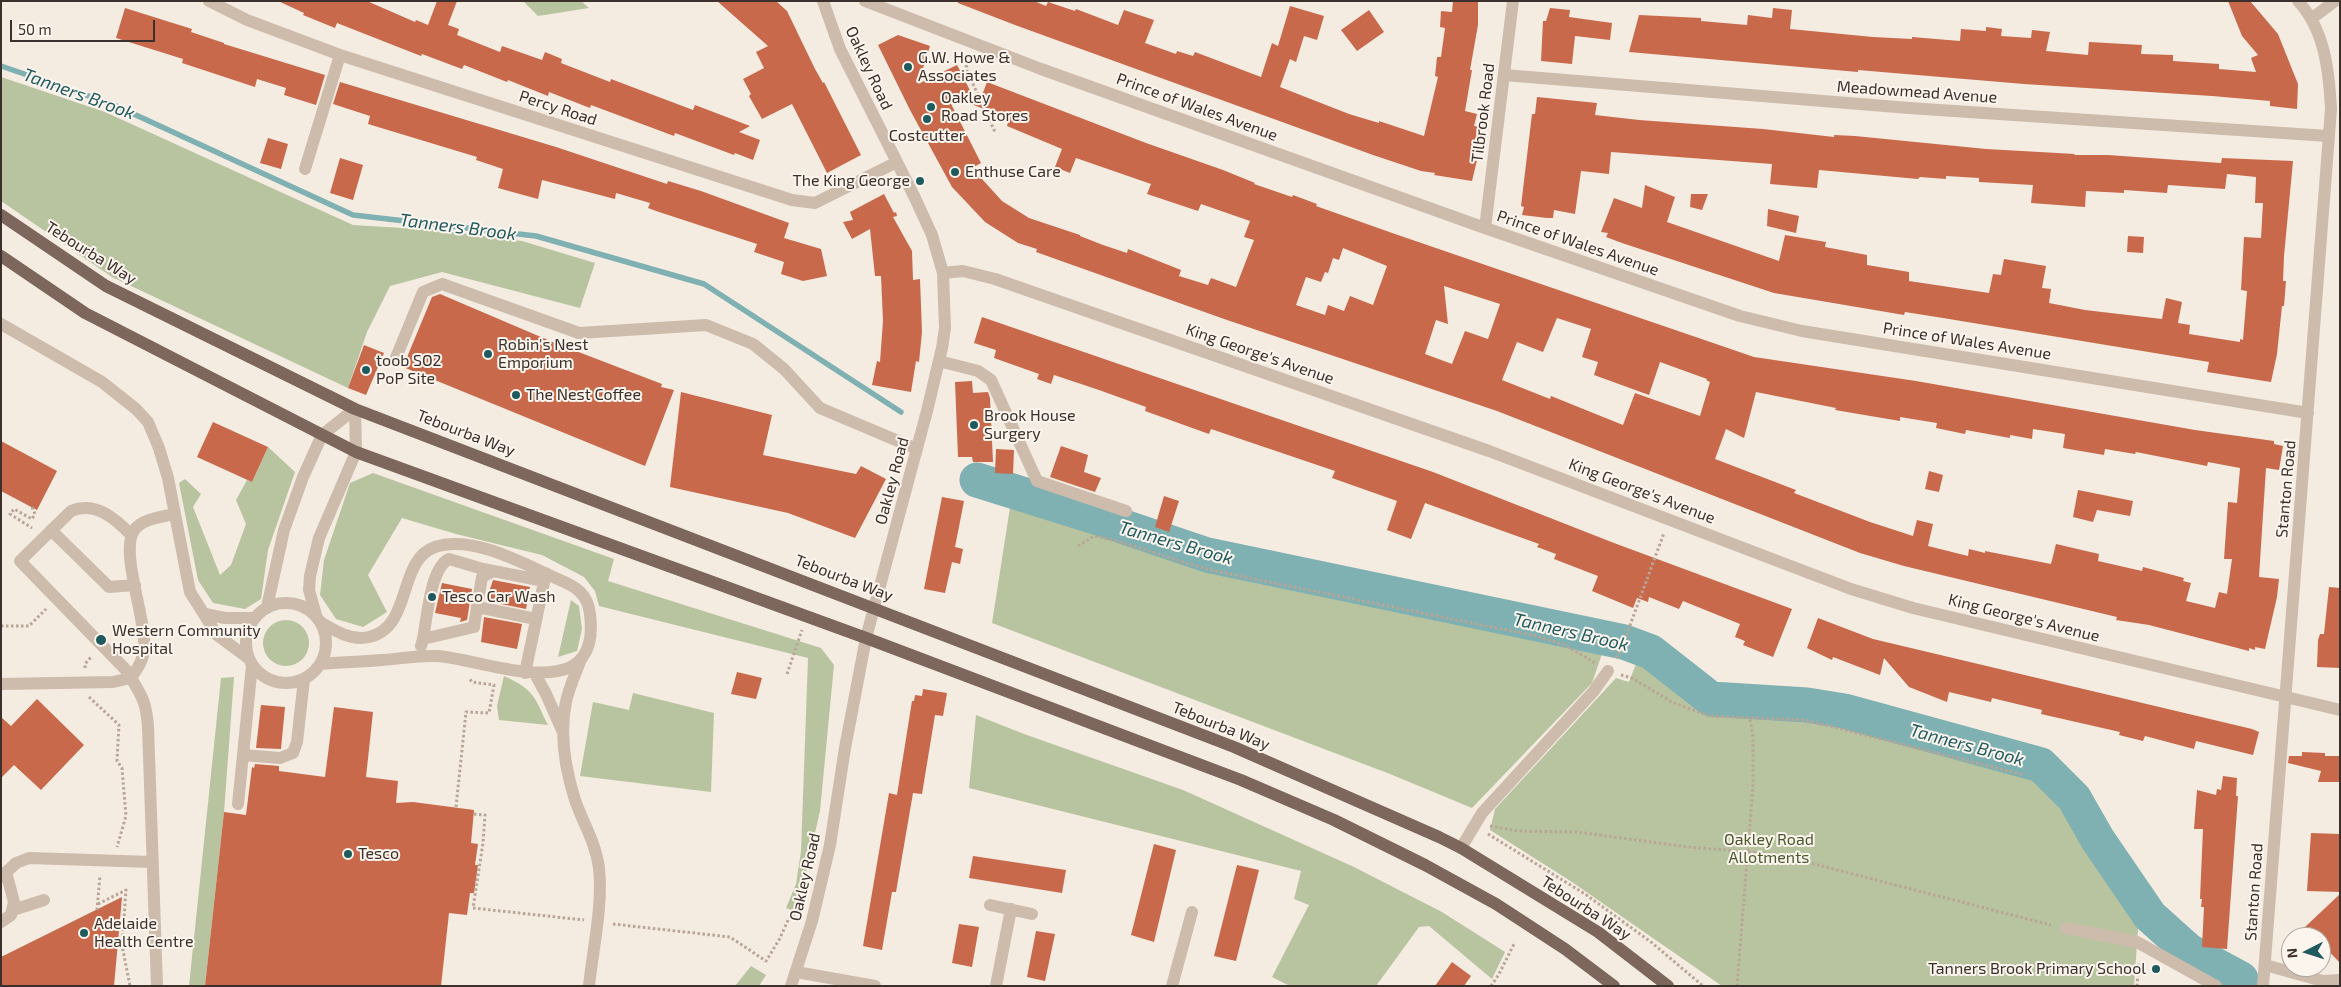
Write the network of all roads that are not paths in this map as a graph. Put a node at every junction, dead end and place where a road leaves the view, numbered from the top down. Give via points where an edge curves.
1 (209, 1) edge
2 (824, 1) edge
3 (865, 1) edge
4 (1513, 1) edge
5 (2298, 1) edge
6 (2335, 1) edge
7 (2311, 19) junction
8 (340, 55) junction
9 (1504, 75) junction
10 (2328, 136) junction
11 (897, 162) junction
12 (305, 170) dead end
13 (1, 215) edge
14 (1484, 228) junction
15 (1, 256) edge
16 (943, 273) junction
17 (1, 324) edge
18 (395, 360) dead end
19 (939, 361) junction
20 (355, 408) junction
21 (2308, 413) junction
22 (322, 435) junction
23 (917, 449) junction
24 (356, 452) junction
25 (1126, 510) dead end
26 (174, 514) junction
27 (48, 533) junction
28 (131, 535) junction
29 (494, 571) junction
30 (545, 577) junction
31 (135, 585) junction
32 (267, 607) junction
33 (477, 607) junction
34 (873, 607) junction
35 (205, 614) junction
36 (254, 618) junction
37 (318, 618) junction
38 (536, 619) junction
39 (866, 638) junction
40 (423, 639) junction
41 (418, 656) junction
42 (581, 659) junction
43 (250, 662) junction
44 (320, 664) junction
45 (1608, 671) road end
46 (530, 673) junction
47 (131, 678) junction
48 (304, 679) junction
49 (1, 684) edge
50 (2286, 698) junction
51 (2340, 710) edge
52 (562, 730) junction
53 (243, 755) junction
54 (238, 804) dead end
55 (1461, 848) junction
56 (152, 862) junction
57 (4, 874) edge
58 (44, 900) dead end
59 (990, 905) dead end
60 (1011, 909) junction
61 (13, 910) junction
62 (1192, 912) dead end
63 (1032, 914) dead end
64 (1, 922) edge
65 (2066, 928) road end
66 (2265, 965) junction
67 (796, 972) junction
68 (2340, 980) edge
69 (157, 986) edge
70 (589, 986) edge
71 (791, 986) edge
72 (874, 986) edge
73 (996, 986) edge
74 (1172, 986) edge
75 (1614, 986) edge
76 (1668, 986) edge
77 (2216, 986) edge
78 (2263, 986) edge

1 - 8 street, Percy Road via 247,20
2 - 11 street, Oakley Road via 840,49
3 - 14 street, Prince of Wales Avenue via 963,40
4 - 9 street, Tilbrook Road
5 - 7 street, Stanton Road
6 - 7 street
7 - 10 street, Stanton Road via 2327,65
8 - 11 street, Percy Road via 801,202 815,203
8 - 12 street
9 - 10 street, Meadowmead Avenue via 1919,109
9 - 14 street, Tilbrook Road
10 - 21 street, Stanton Road
11 - 16 street, Oakley Road via 925,218
13 - 20 main road, Tebourba Way via 106,286
14 - 21 street, Prince of Wales Avenue via 1774,325
15 - 22 main road via 85,313
16 - 19 street, Oakley Road via 945,318
16 - 50 street, King George's Avenue via 974,272 1004,282 1489,451 1851,589 1913,608
17 - 26 street via 102,382 148,422 168,478
18 - 23 street via 423,292 442,284 579,333 706,325 753,344 784,369 820,408
19 - 23 street, Oakley Road
19 - 25 street via 978,370 991,380 1037,481
20 - 22 street
20 - 24 street
20 - 34 main road, Tebourba Way
21 - 50 street, Stanton Road
22 - 24 main road
22 - 32 street via 284,530
23 - 34 street, Oakley Road
24 - 37 street via 313,558 309,590
24 - 39 main road
26 - 28 street via 143,523
26 - 35 street via 190,592
27 - 28 street via 71,511 92,507 121,524
27 - 31 street via 109,587
27 - 47 street via 20,561
28 - 31 street via 129,553
29 - 30 street
29 - 33 street via 482,577
29 - 40 street via 469,566 453,558 442,562 436,573
30 - 37 street via 514,558 454,544 436,547 418,561 399,610 383,630 369,637 352,638 336,632
30 - 38 street
30 - 42 street via 570,584 586,598 591,630
31 - 47 street via 144,650 140,665
32 - 36 street
32 - 37 street via 289,602 304,606
33 - 38 street
33 - 40 street via 474,627
34 - 39 street, Oakley Road
34 - 55 main road, Tebourba Way via 1234,747
35 - 36 street
35 - 43 street via 217,635
36 - 43 street via 246,637
37 - 44 street via 326,643
38 - 46 street
39 - 67 street, Oakley Road via 844,748 830,845
39 - 75 main road via 1241,780 1334,820 1496,904
40 - 41 street
41 - 44 street
41 - 46 street via 457,658
42 - 46 street via 556,673
42 - 52 street via 566,700
43 - 48 street via 275,682
43 - 53 street
44 - 48 street
45 - 55 street via 1593,692 1482,813
46 - 52 street via 546,694
47 - 49 street via 113,682
47 - 56 street via 142,695 148,719
48 - 53 street via 293,753 280,758
50 - 51 street, King George's Avenue
50 - 66 street, Stanton Road
52 - 70 street via 569,779 592,838 600,881
53 - 54 street
55 - 76 main road, Tebourba Way via 1598,932
56 - 57 street via 29,858 16,863
56 - 69 street
57 - 61 street via 14,902
58 - 61 street
59 - 60 street
60 - 63 street
60 - 73 street
61 - 64 street via 12,915
62 - 74 street
65 - 77 street via 2141,944
66 - 68 street via 2323,981
66 - 78 street, Stanton Road
67 - 71 street, Oakley Road
67 - 72 street

